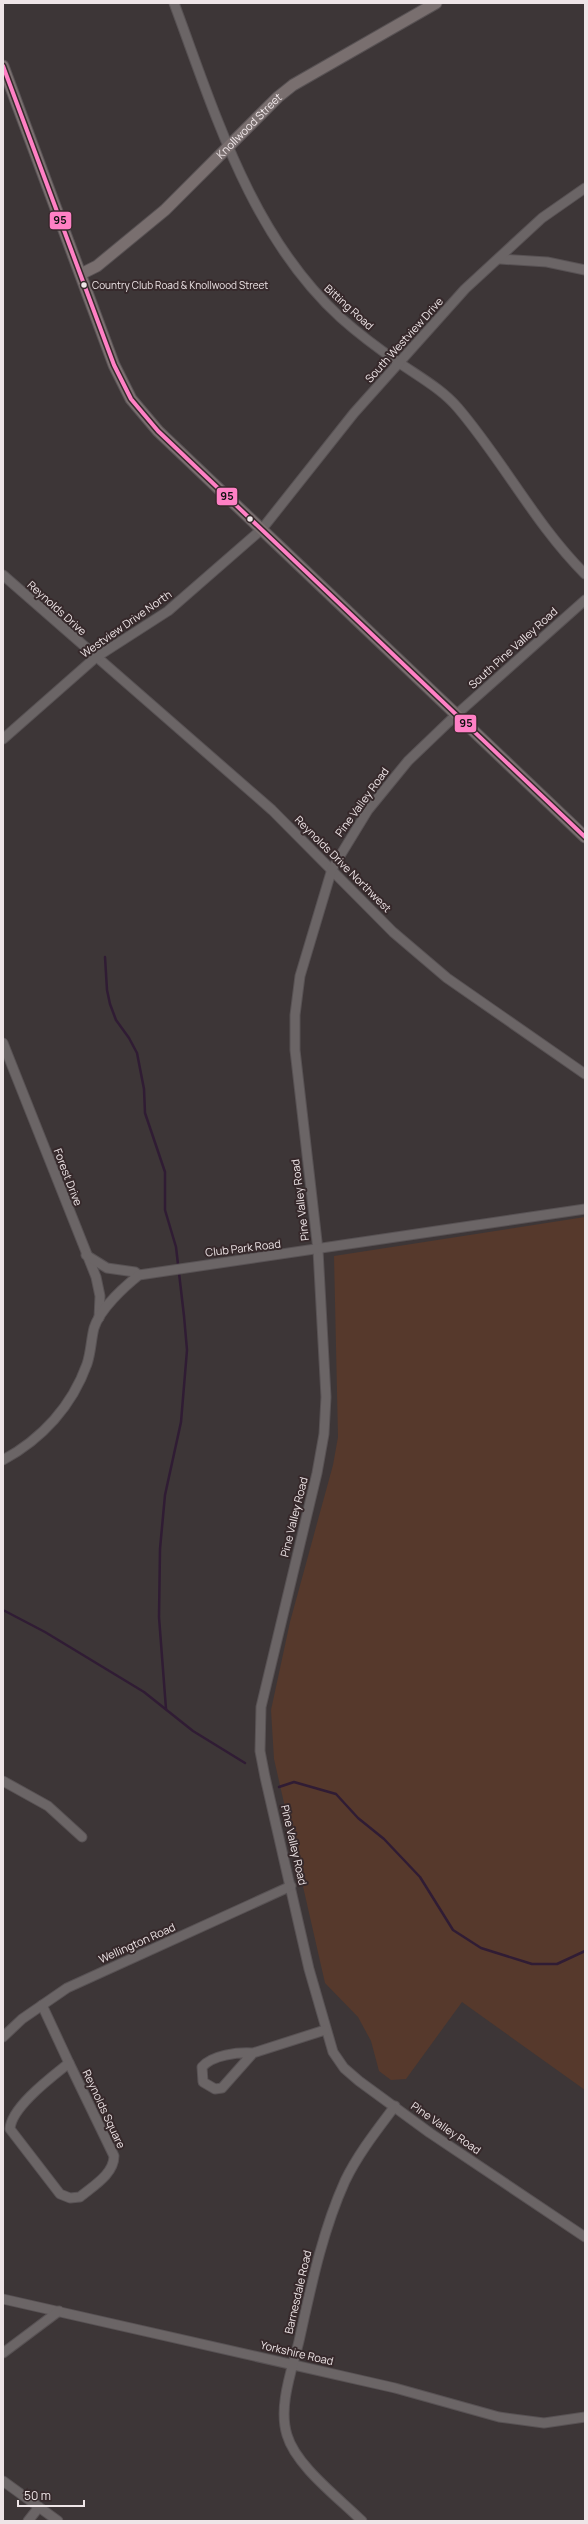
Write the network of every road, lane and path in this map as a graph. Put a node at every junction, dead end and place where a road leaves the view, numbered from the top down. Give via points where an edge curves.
1 (174, 3) edge
2 (436, 3) edge
3 (3, 66) edge
4 (228, 147) junction
5 (585, 188) edge
6 (500, 259) junction
7 (585, 270) edge
8 (81, 274) junction
9 (399, 363) junction
10 (262, 529) junction
11 (585, 574) edge
12 (3, 575) edge
13 (585, 600) edge
14 (95, 658) junction
15 (457, 714) junction
16 (3, 739) edge
17 (585, 837) edge
18 (332, 869) junction
19 (4, 1050) edge
20 (585, 1074) edge
21 (585, 1209) edge
22 (318, 1250) junction
23 (86, 1255) junction
24 (139, 1275) junction
25 (98, 1322) junction
26 (3, 1460) edge
27 (3, 1781) edge
28 (82, 1837) dead end
29 (291, 1886) junction
30 (42, 2005) junction
31 (325, 2030) junction
32 (3, 2037) edge
33 (253, 2053) junction
34 (69, 2063) junction
35 (395, 2106) junction
36 (585, 2237) edge
37 (3, 2299) edge
38 (59, 2311) junction
39 (3, 2353) edge
40 (293, 2365) junction
41 (585, 2417) edge
42 (3, 2481) edge
43 (39, 2507) junction
44 (28, 2521) edge
45 (58, 2521) edge
46 (362, 2521) edge

1 - 4 street, Bitting Road
2 - 4 main road, Knollwood Street via 294,85 278,97
3 - 8 main road
4 - 8 main road, Knollwood Street via 165,210 97,266
4 - 9 street, Bitting Road via 280,246 312,289 342,319
5 - 6 street, South Westview Drive via 542,218
6 - 7 street via 547,262
6 - 9 street, South Westview Drive via 465,289
8 - 10 main road via 114,365 130,399 158,431
9 - 10 street, South Westview Drive via 354,413
9 - 11 street, Bitting Road via 420,376 457,407 561,550
10 - 14 street, Westview Drive North via 168,611
10 - 15 main road
12 - 14 street, Reynolds Drive
13 - 15 street, South Pine Valley Road
14 - 16 street, Westview Drive North
14 - 18 street, Reynolds Drive Northwest via 238,780
15 - 17 main road
15 - 18 street, Pine Valley Road via 388,784 349,838
18 - 20 street, Reynolds Drive Northwest via 393,932 447,978
18 - 22 street, Pine Valley Road via 300,976 295,1015 295,1050
19 - 23 street, Forest Drive
21 - 22 street, Club Park Road
22 - 24 street, Club Park Road
22 - 29 street, Pine Valley Road via 326,1397 324,1434 317,1473 265,1684 259,1727 265,1777
23 - 24 street via 107,1268 135,1272
23 - 25 street, Forest Drive via 98,1284
24 - 25 street via 118,1294
25 - 26 street via 94,1329 87,1364 65,1407 48,1429 19,1452
27 - 28 street via 48,1806
29 - 30 street, Wellington Road via 67,1988
29 - 31 street, Pine Valley Road
30 - 32 street, Wellington Road
30 - 34 street, Reynolds Square
31 - 33 street
31 - 35 street, Pine Valley Road via 333,2052 344,2068 358,2081
33 - 33 street via 222,2088 209,2087 203,2082 202,2068 207,2062 236,2054
34 - 34 street, Reynolds Square via 114,2156 110,2171 75,2198 60,2194 10,2129 12,2118
35 - 36 street, Pine Valley Road via 430,2133
35 - 40 street, Barnesdale Road via 359,2155 334,2209 320,2247
37 - 38 street, Yorkshire Road
38 - 39 street
38 - 40 street, Yorkshire Road
40 - 41 street, Yorkshire Road via 402,2390 499,2417 544,2423
40 - 46 street, Barnesdale Road via 284,2416 291,2447 302,2462
42 - 43 street
43 - 44 street
43 - 45 street

